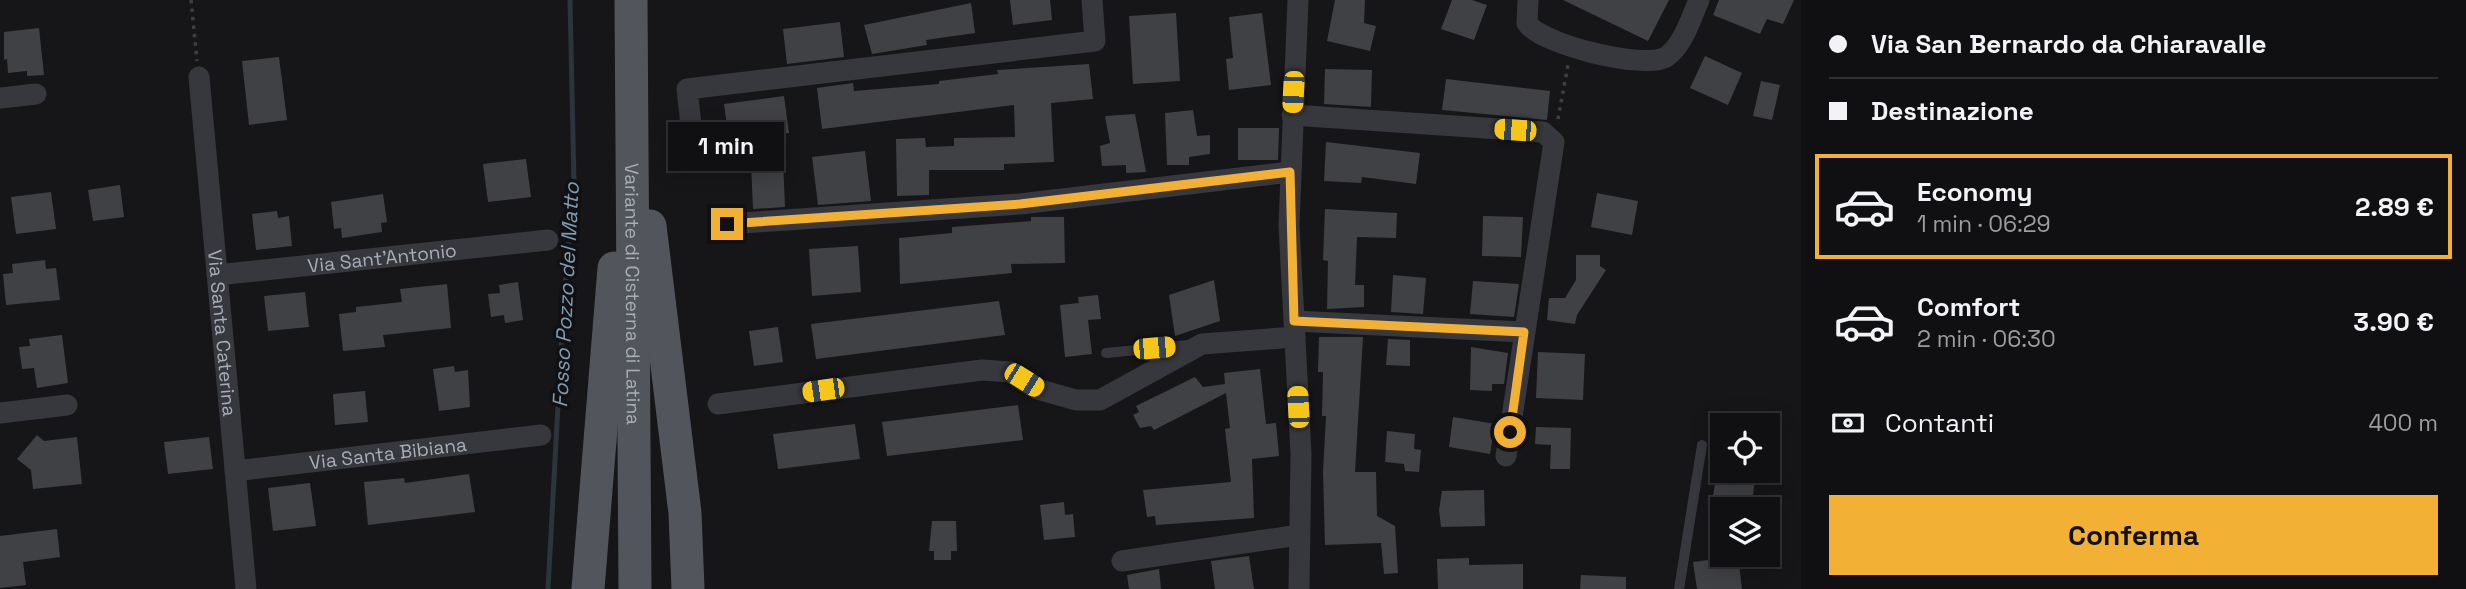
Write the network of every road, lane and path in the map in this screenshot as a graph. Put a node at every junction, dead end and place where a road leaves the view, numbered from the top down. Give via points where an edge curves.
1 (191, 0) edge
2 (631, 0) edge
3 (1092, 0) edge
4 (1298, 0) edge
5 (1528, 0) edge
6 (1699, 0) edge
7 (1572, 45) junction
8 (199, 77) joint
9 (632, 81) junction
10 (36, 94) dead end
11 (0, 98) edge
12 (1292, 115) junction
13 (1554, 142) junction
14 (694, 151) dead end
15 (1290, 172) junction
16 (727, 224) dead end
17 (548, 240) dead end
18 (217, 275) junction
19 (1294, 329) junction
20 (1524, 332) junction
21 (1202, 344) junction
22 (1105, 352) dead end
23 (718, 404) dead end
24 (67, 405) dead end
25 (0, 413) edge
26 (541, 435) dead end
27 (1702, 445) dead end
28 (1506, 456) dead end
29 (236, 471) junction
30 (1299, 535) junction
31 (1122, 561) dead end
32 (246, 589) edge
33 (588, 589) edge
34 (635, 589) edge
35 (688, 589) edge
36 (1299, 589) edge
37 (1679, 589) edge

1 - 8 path
2 - 9 main road, Variante di Cisterna di Latina
3 - 14 street via 1095,41 687,89
4 - 12 street
5 - 7 street via 1526,17 1535,32
6 - 7 street via 1677,46 1659,60 1633,61
7 - 13 path
8 - 18 street, Via Santa Caterina
9 - 33 main road
9 - 34 main road, Variante di Cisterna di Latina
9 - 35 main road via 685,513
10 - 11 street
12 - 13 street via 1543,132
12 - 15 street
13 - 20 street
15 - 16 street via 1020,204
15 - 19 street
17 - 18 street, Via Sant'Antonio
18 - 29 street, Via Santa Caterina
19 - 20 street
19 - 21 street
19 - 30 street via 1301,454
20 - 28 street
21 - 22 lane
21 - 23 street via 1100,400 1076,400 1037,389 1010,372 982,370
24 - 25 street
26 - 29 street, Via Santa Bibiana
27 - 37 lane
29 - 32 street, Via Santa Caterina
30 - 31 street
30 - 36 street

